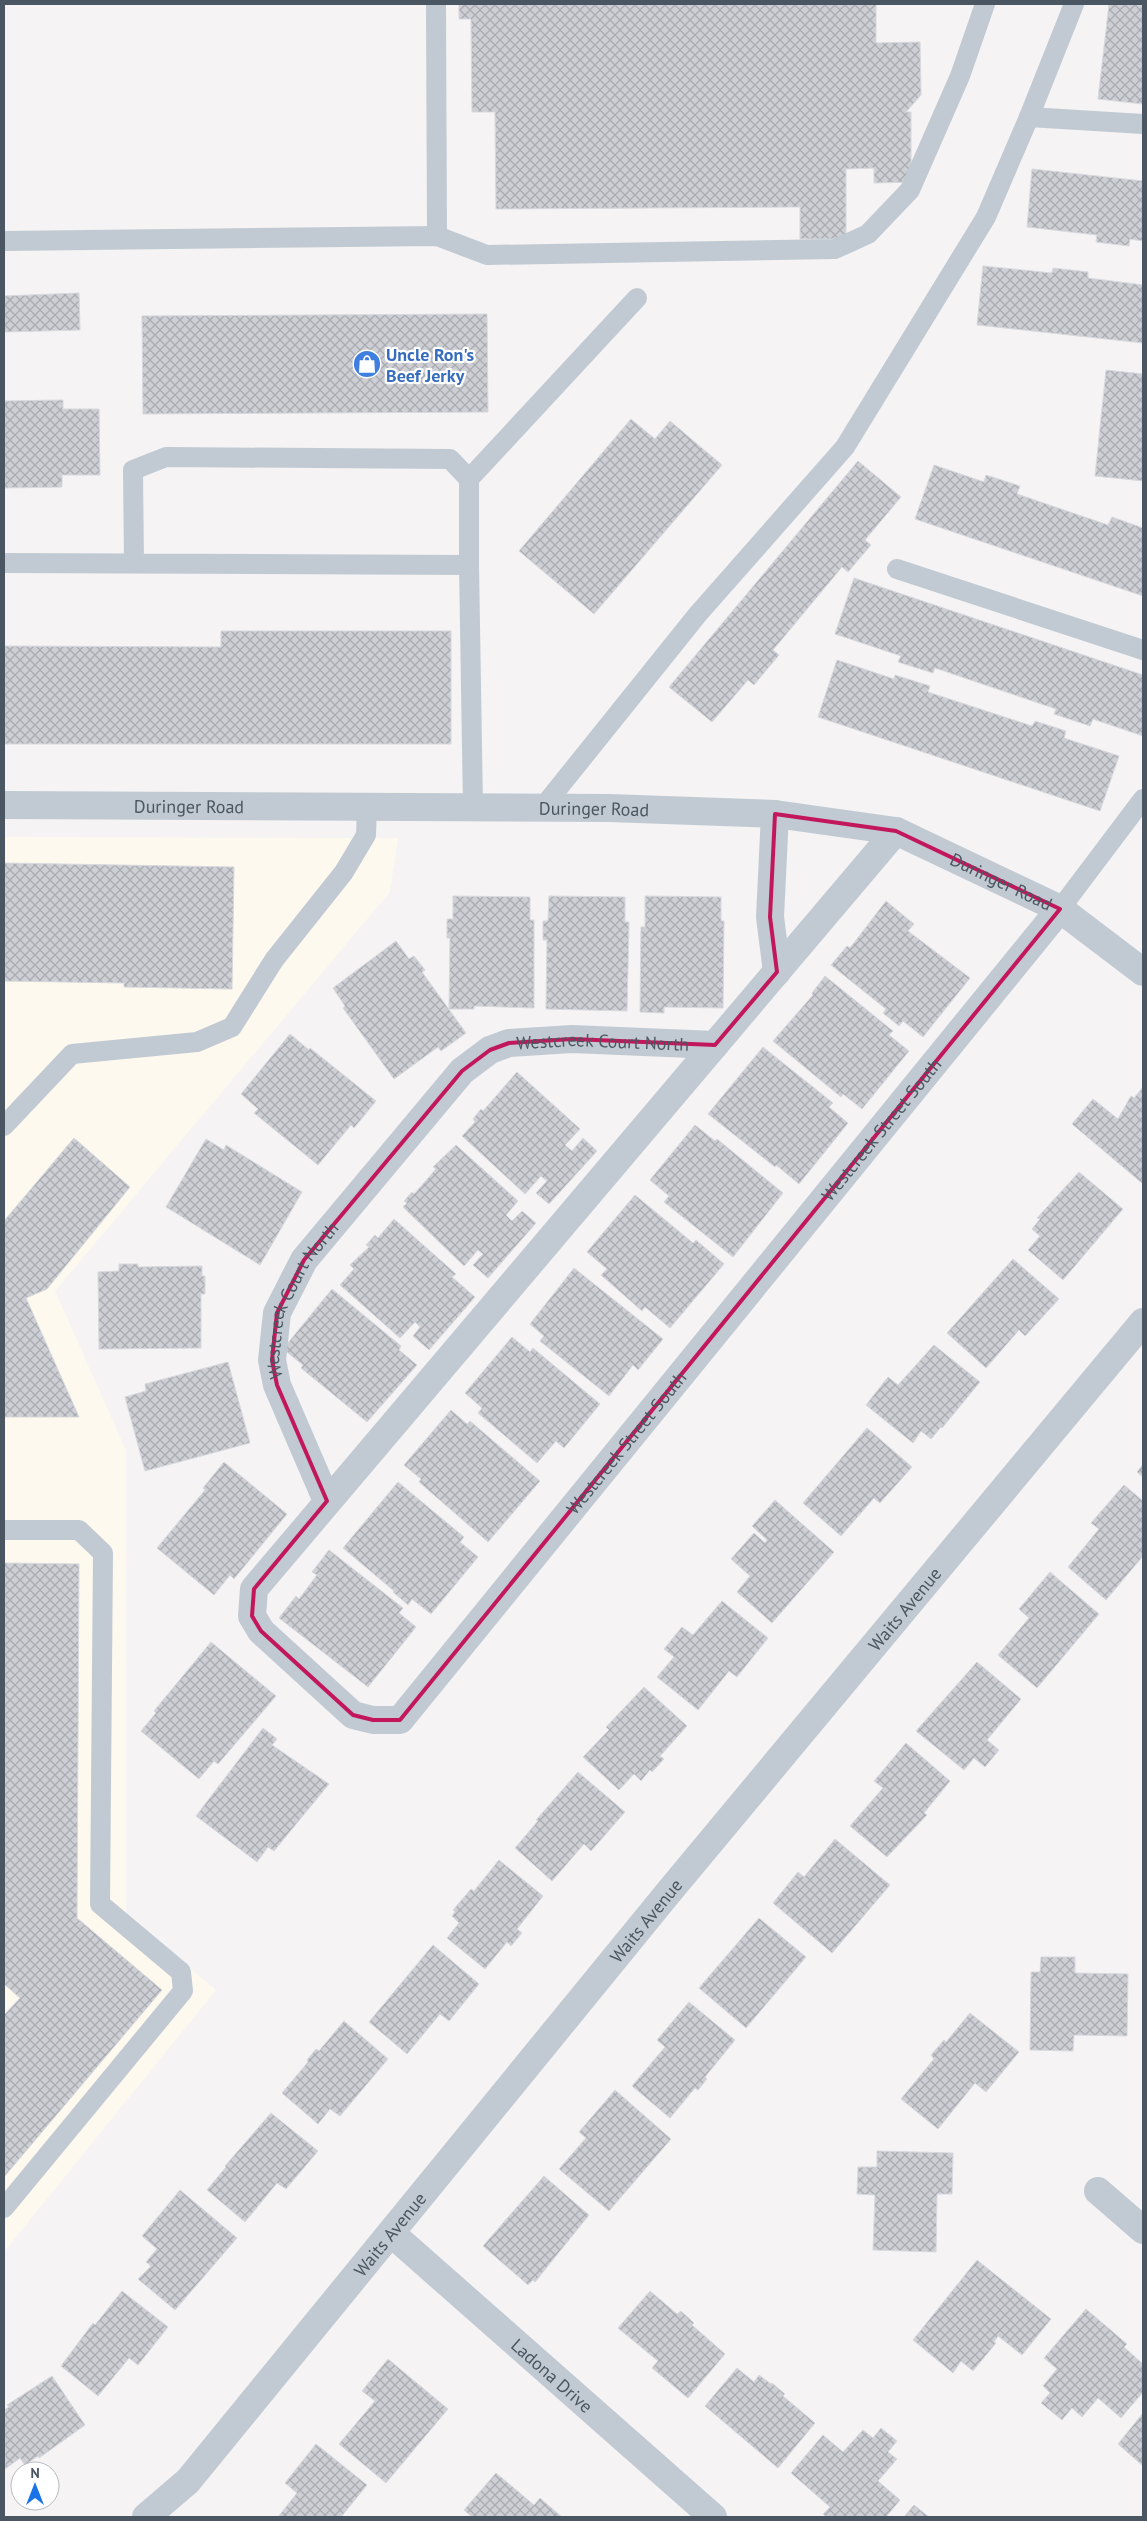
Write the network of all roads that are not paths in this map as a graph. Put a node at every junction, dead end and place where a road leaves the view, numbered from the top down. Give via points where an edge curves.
1 (436, 4) edge
2 (985, 4) edge
3 (1074, 4) edge
4 (1029, 117) junction
5 (1143, 124) edge
6 (437, 236) junction
7 (4, 241) edge
8 (637, 298) dead end
9 (469, 479) junction
10 (4, 563) edge
11 (134, 563) junction
12 (469, 565) junction
13 (897, 569) dead end
14 (1143, 650) edge
15 (1143, 799) edge
16 (4, 805) edge
17 (367, 807) junction
18 (473, 807) junction
19 (543, 807) junction
20 (775, 814) junction
21 (896, 831) junction
22 (1060, 909) junction
23 (777, 972) junction
24 (1143, 972) edge
25 (715, 1045) junction
26 (4, 1126) edge
27 (1143, 1322) edge
28 (327, 1501) junction
29 (4, 1530) edge
30 (1098, 2191) dead end
31 (4, 2208) edge
32 (1143, 2230) edge
33 (391, 2234) junction
34 (146, 2517) edge
35 (713, 2517) edge

1 - 6 lane
2 - 6 lane via 960,76 910,190 868,234 836,249 488,255
3 - 4 lane
4 - 5 lane
4 - 19 lane via 986,217 844,447 698,614
6 - 7 lane
8 - 9 lane
9 - 11 lane via 450,459 166,457 132,470
9 - 12 lane
10 - 11 lane
11 - 12 lane
12 - 18 lane
13 - 14 lane
15 - 22 lane
16 - 17 street, Duringer Road
17 - 18 street, Duringer Road
17 - 26 lane via 366,835 344,872 274,960 232,1027 197,1042 72,1054
18 - 19 street, Duringer Road
19 - 20 street, Duringer Road
20 - 21 street, Duringer Road
20 - 23 street via 770,918
21 - 22 street, Duringer Road
21 - 23 street, Westcreek Court North
22 - 24 street, Duringer Road
22 - 28 street, Westcreek Street South via 400,1720 373,1720 353,1714 261,1632 252,1616 254,1589
23 - 25 street, Westcreek Court North
25 - 28 street, Westcreek Court North
25 - 28 street, Westcreek Court North via 572,1039 509,1043 490,1050 462,1071 304,1260 277,1312 272,1360 277,1386
27 - 33 street, Waits Avenue via 668,1892
29 - 31 lane via 79,1530 103,1554 100,1904 181,1972 182,1991
30 - 32 street
33 - 34 street, Waits Avenue via 188,2481
33 - 35 street, Ladona Drive

